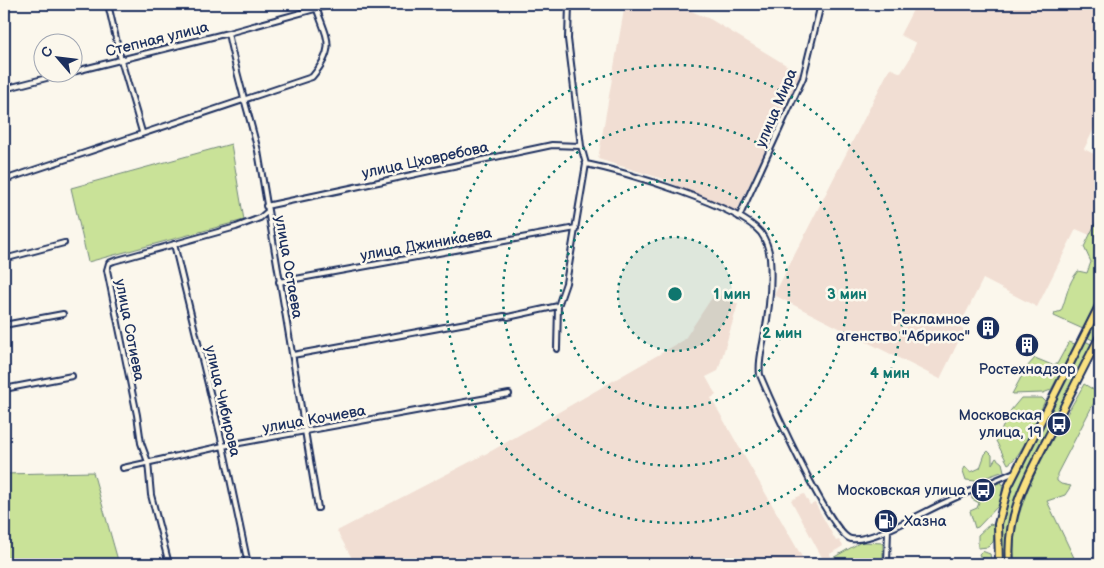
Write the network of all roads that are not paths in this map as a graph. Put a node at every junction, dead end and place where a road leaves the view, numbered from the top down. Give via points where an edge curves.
1 (108, 4) edge
2 (333, 4) edge
3 (569, 4) edge
4 (820, 4) edge
5 (316, 6) edge
6 (228, 33) junction
7 (121, 60) junction
8 (82, 69) edge
9 (32, 82) edge
10 (4, 89) edge
11 (246, 100) junction
12 (142, 132) junction
13 (581, 146) junction
14 (586, 164) junction
15 (4, 180) edge
16 (266, 206) junction
17 (267, 212) junction
18 (739, 217) junction
19 (576, 228) junction
20 (64, 243) dead end
21 (174, 244) junction
22 (4, 259) edge
23 (279, 282) junction
24 (1100, 304) edge
25 (558, 306) junction
26 (63, 314) dead end
27 (4, 326) edge
28 (1100, 336) edge
29 (556, 349) dead end
30 (294, 355) junction
31 (72, 376) dead end
32 (4, 389) edge
33 (509, 394) dead end
34 (306, 432) junction
35 (223, 446) junction
36 (148, 462) junction
37 (123, 468) dead end
38 (1016, 471) junction
39 (318, 508) dead end
40 (888, 529) junction
41 (169, 564) edge
42 (248, 564) edge
43 (887, 564) edge
44 (999, 564) edge
45 (1010, 564) edge

1 - 7 street
2 - 5 street, Степная улица
3 - 13 street via 568,39
4 - 18 street, улица Мира via 803,78
5 - 6 street, Степная улица
5 - 11 street via 328,47 326,58 312,77
6 - 7 street, Степная улица
6 - 11 street, улица Остаева via 238,80
7 - 8 street, Степная улица
7 - 12 street
9 - 10 street, Степная улица
11 - 12 street
11 - 16 street, улица Остаева
12 - 15 street
13 - 14 street
13 - 16 street, улица Цховребова via 552,145
14 - 18 street via 676,189
14 - 19 street
16 - 17 street, улица Остаева
17 - 21 street, улица Сотиева via 250,223
17 - 23 street, улица Остаева
18 - 40 street via 764,237 769,251 767,318 759,366 763,384 790,442 838,531 851,539
19 - 23 street, улица Джиникаева
19 - 25 street via 566,283
20 - 22 street
21 - 35 street, улица Чибирова
21 - 36 street, улица Сотиева via 114,260 107,270 141,443
23 - 30 street, улица Остаева
24 - 38 main road
25 - 29 street
25 - 30 street
26 - 27 street
28 - 45 main road via 1024,484 1012,517
30 - 34 street, улица Остаева
31 - 32 street
33 - 34 street, улица Кочиева
34 - 35 street, улица Кочиева
34 - 39 street, улица Остаева
35 - 36 street, улица Кочиева
35 - 42 street, улица Чибирова
36 - 37 street, улица Кочиева
36 - 41 street, улица Сотиева via 151,495
38 - 40 street
38 - 44 main road via 998,524
40 - 43 street

